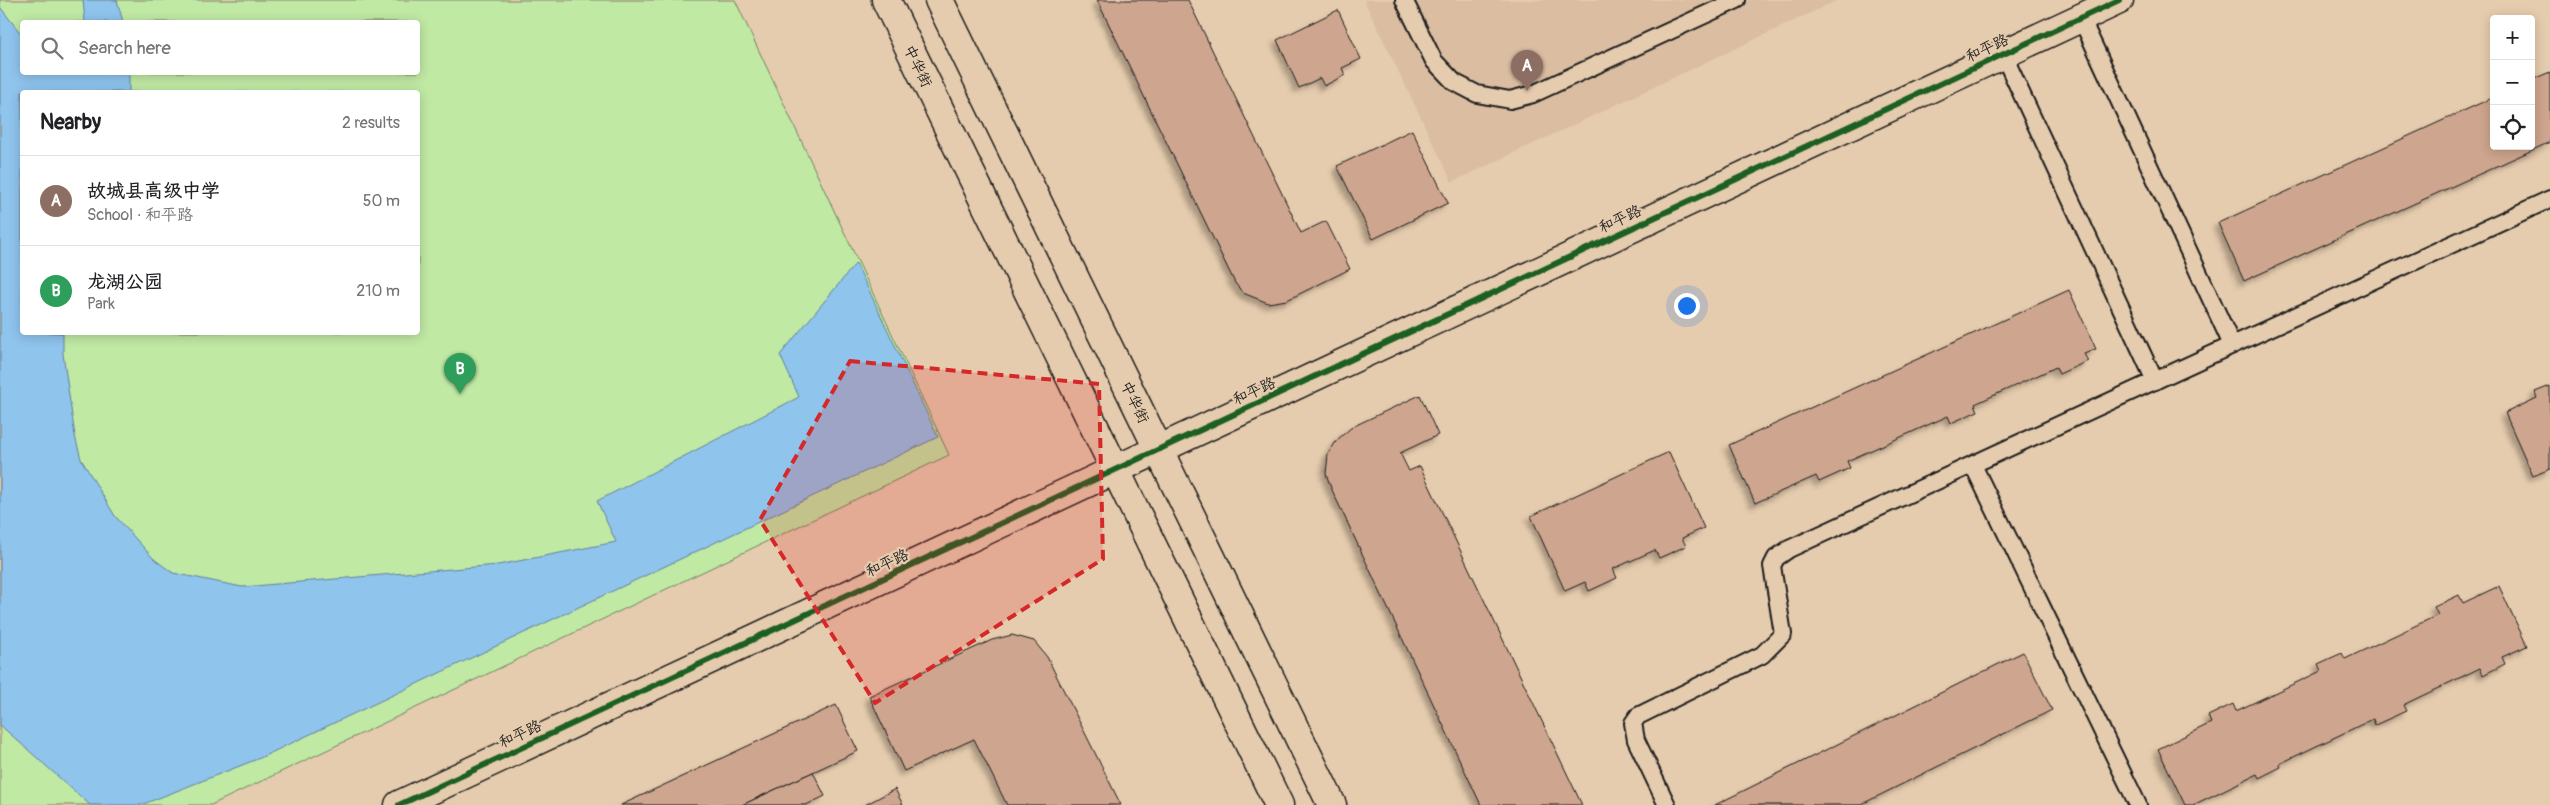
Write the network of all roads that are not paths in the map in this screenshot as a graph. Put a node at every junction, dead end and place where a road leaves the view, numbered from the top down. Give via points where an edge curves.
1 (886, 0) edge
2 (939, 0) edge
3 (1404, 0) edge
4 (1737, 0) edge
5 (2119, 0) edge
6 (2081, 18) junction
7 (2002, 54) junction
8 (2550, 199) edge
9 (2232, 345) junction
10 (2155, 381) junction
11 (1158, 450) junction
12 (1973, 465) junction
13 (1115, 470) junction
14 (399, 805) edge
15 (1278, 805) edge
16 (1332, 805) edge
17 (1667, 805) edge
18 (2138, 805) edge

1 - 13 street, 中华街
2 - 11 street, 中华街
3 - 4 lane via 1434,61 1454,82 1476,94 1510,100 1532,94
5 - 6 street, 和平路
6 - 7 street, 和平路
6 - 9 lane
7 - 10 lane
7 - 11 street, 和平路
8 - 9 lane
9 - 10 lane
10 - 12 lane
11 - 13 street, 和平路
11 - 16 street, 中华街
12 - 17 lane via 1776,558 1772,566 1783,634 1762,655 1638,716 1633,723 1636,740
12 - 18 lane
13 - 14 street, 和平路
13 - 15 street, 中华街

